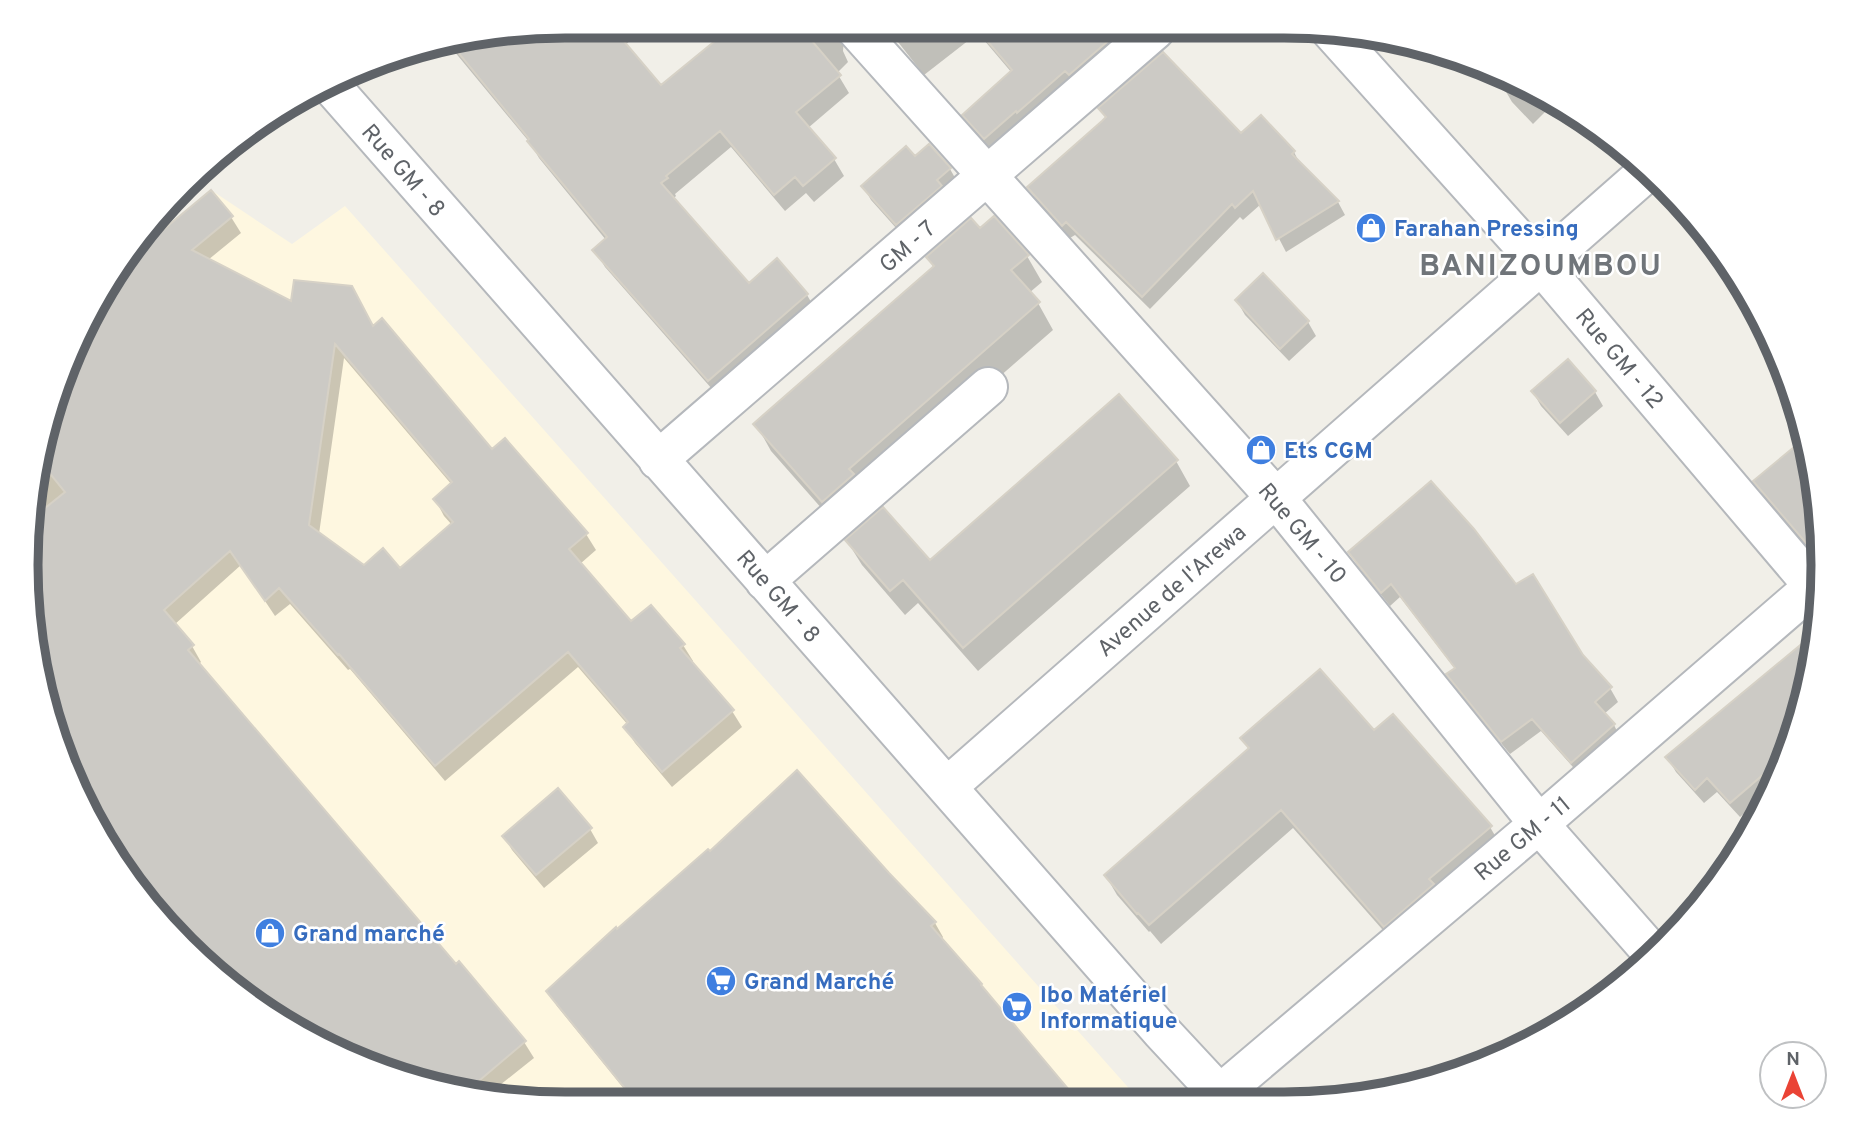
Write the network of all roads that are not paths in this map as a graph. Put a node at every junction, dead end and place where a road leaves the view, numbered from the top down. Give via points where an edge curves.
1 (864, 38) edge
2 (1146, 38) edge
3 (1341, 42) edge
4 (336, 91) edge
5 (987, 177) junction
6 (1640, 177) edge
7 (1541, 265) junction
8 (988, 387) dead end
9 (659, 460) junction
10 (1276, 498) junction
11 (1810, 577) edge
12 (765, 581) junction
13 (1809, 595) edge
14 (947, 787) junction
15 (1539, 824) junction
16 (1647, 947) edge
17 (1218, 1092) edge
18 (1232, 1092) edge

1 - 5 street, Rue GM - 10
2 - 5 street, GM - 7
3 - 7 street, Rue GM - 12
4 - 9 street, Rue GM - 8
5 - 9 street, GM - 7
5 - 10 street, Rue GM - 10
6 - 7 street, Avenue de l'Arewa
7 - 10 street, Avenue de l'Arewa
7 - 11 street, Rue GM - 12
8 - 12 street
9 - 12 street, Rue GM - 8
10 - 14 street, Avenue de l'Arewa
10 - 15 street, Rue GM - 10
12 - 14 street, Rue GM - 8
13 - 15 street, Rue GM - 11
14 - 17 street, Rue GM - 8
15 - 16 street, Rue GM - 10
15 - 18 street, Rue GM - 11

